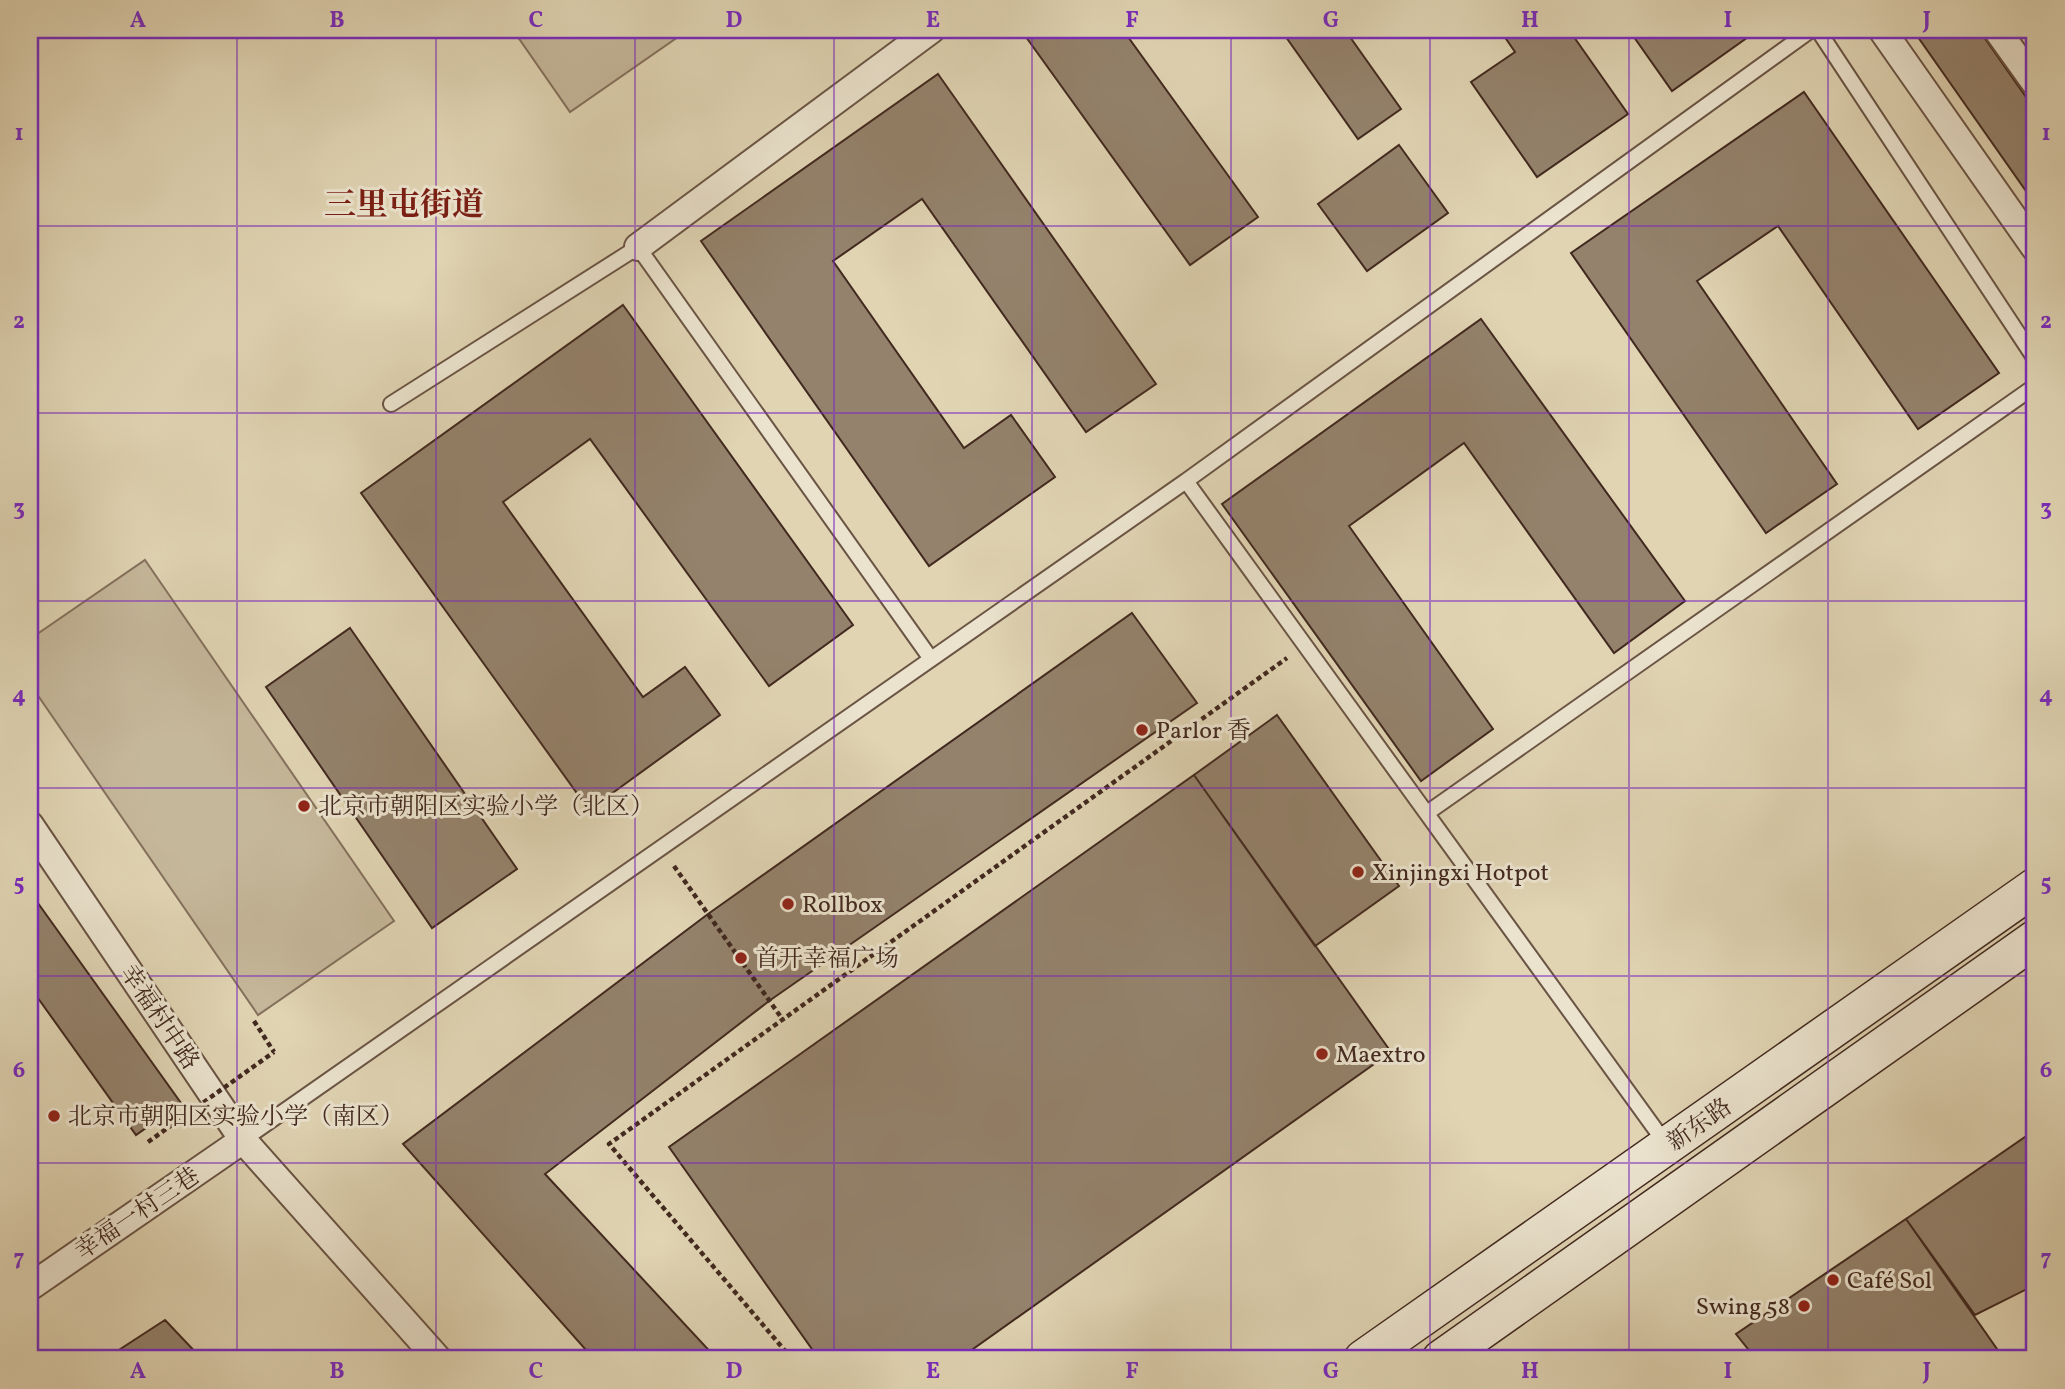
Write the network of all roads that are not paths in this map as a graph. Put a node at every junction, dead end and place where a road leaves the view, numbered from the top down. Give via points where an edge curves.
1 (930, 30) edge
2 (1811, 30) edge
3 (1818, 30) edge
4 (1882, 30) edge
5 (1997, 30) edge
6 (2035, 83) edge
7 (638, 247) junction
8 (2035, 248) edge
9 (2035, 359) edge
10 (2035, 386) edge
11 (391, 404) dead end
12 (1186, 481) junction
13 (931, 659) junction
14 (1427, 813) junction
15 (30, 825) edge
16 (2035, 887) edge
17 (2035, 940) edge
18 (243, 1140) junction
19 (1667, 1146) junction
20 (30, 1287) edge
21 (438, 1359) edge
22 (1363, 1359) edge
23 (1441, 1359) edge

1 - 7 street
2 - 12 lane
3 - 9 lane
4 - 8 street
5 - 6 street
7 - 11 lane
7 - 13 lane
10 - 14 lane
12 - 13 lane
12 - 14 lane
13 - 18 lane
14 - 19 lane
15 - 18 street, 幸福村中路
16 - 19 main road, 新东路
17 - 23 main road, 新东路
18 - 20 street, 幸福一村三巷
18 - 21 street, 幸福村中路
19 - 22 main road, 新东路

